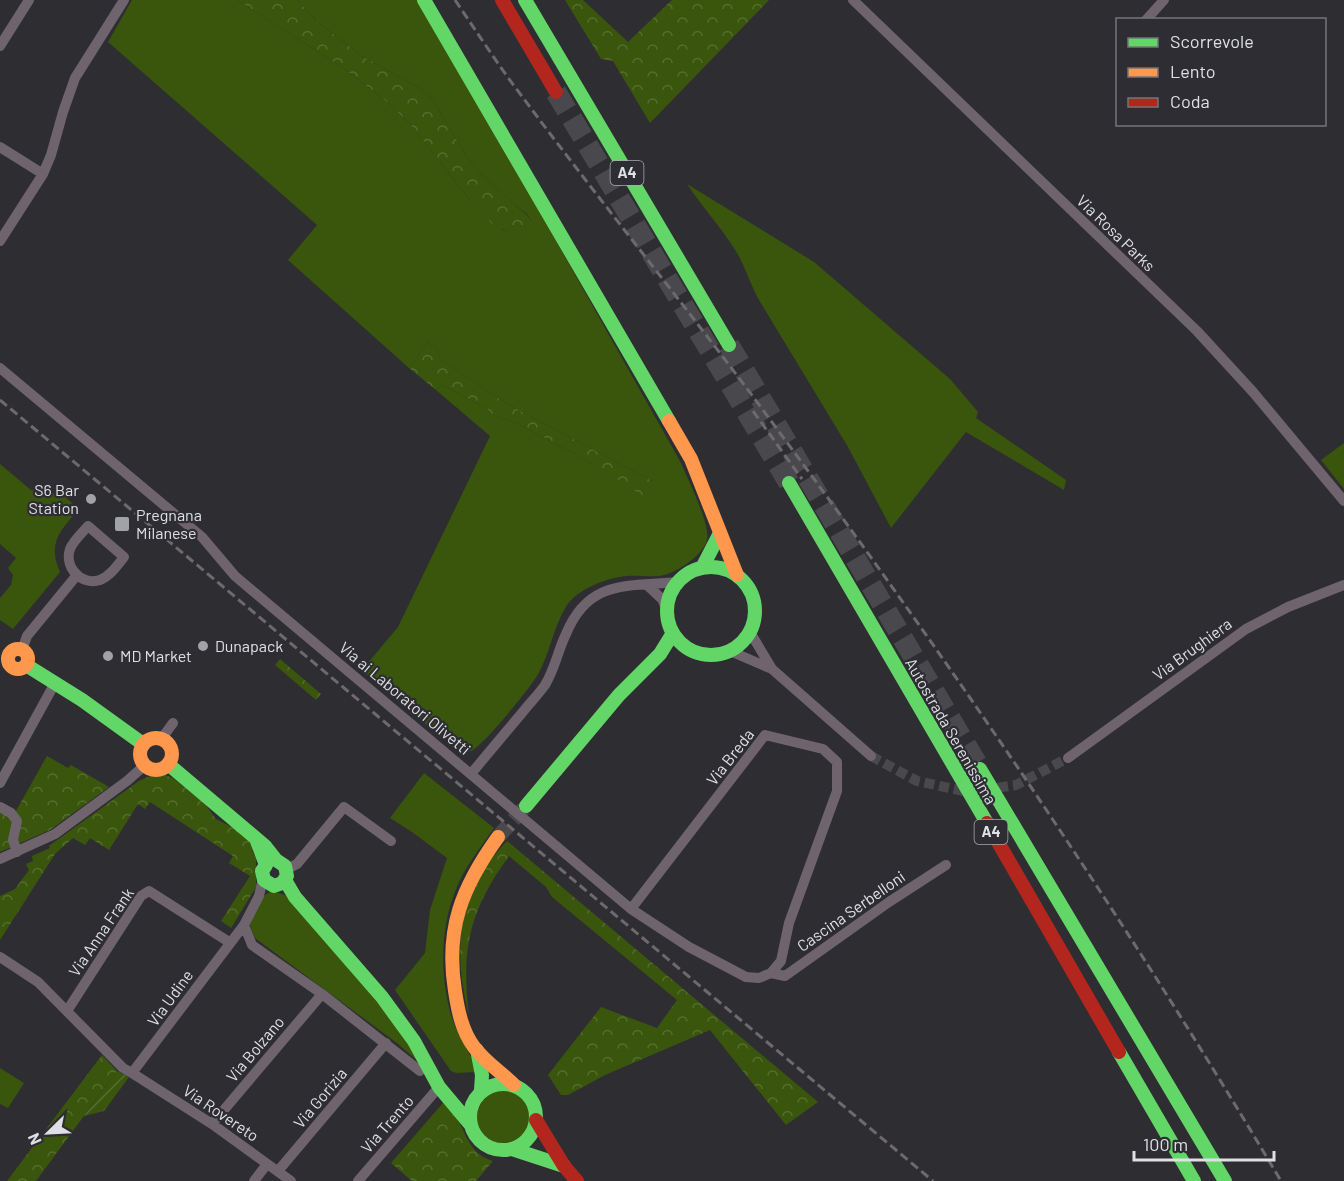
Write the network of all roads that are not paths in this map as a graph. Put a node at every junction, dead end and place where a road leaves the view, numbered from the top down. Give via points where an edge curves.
1 (29, 0) edge
2 (124, 0) edge
3 (424, 0) edge
4 (502, 0) edge
5 (525, 0) edge
6 (852, 0) edge
7 (1164, 0) edge
8 (1148, 18) edge
9 (0, 46) edge
10 (556, 92) tunnel mouth
11 (0, 147) edge
12 (43, 174) junction
13 (0, 241) edge
14 (729, 345) tunnel mouth
15 (0, 368) edge
16 (789, 483) tunnel mouth
17 (1344, 501) edge
18 (719, 535) junction
19 (702, 568) junction
20 (737, 575) junction
21 (77, 576) junction
22 (678, 582) junction
23 (647, 585) junction
24 (1344, 585) edge
25 (667, 610) junction
26 (750, 632) junction
27 (673, 633) junction
28 (687, 647) junction
29 (22, 650) junction
30 (730, 651) junction
31 (660, 654) junction
32 (4, 659) edge
33 (26, 665) junction
34 (772, 669) junction
35 (55, 683) junction
36 (173, 723) dead end
37 (162, 738) junction
38 (143, 744) junction
39 (871, 756) tunnel mouth
40 (1068, 758) tunnel mouth
41 (168, 764) junction
42 (145, 765) junction
43 (980, 769) tunnel mouth
44 (471, 774) junction
45 (0, 783) edge
46 (526, 806) tunnel mouth
47 (0, 807) edge
48 (498, 837) tunnel mouth
49 (391, 841) dead end
50 (17, 852) junction
51 (0, 859) edge
52 (946, 865) dead end
53 (275, 875) junction
54 (631, 909) junction
55 (244, 925) junction
56 (229, 942) junction
57 (0, 957) edge
58 (771, 973) junction
59 (322, 994) junction
60 (67, 1011) junction
61 (386, 1043) junction
62 (477, 1050) junction
63 (420, 1071) dead end
64 (134, 1072) junction
65 (514, 1085) junction
66 (439, 1087) junction
67 (479, 1092) junction
68 (536, 1120) junction
69 (212, 1124) junction
70 (470, 1124) junction
71 (512, 1149) junction
72 (267, 1164) junction
73 (564, 1166) junction
74 (278, 1171) junction
75 (254, 1181) edge
76 (291, 1181) edge
77 (358, 1181) edge
78 (577, 1181) edge
79 (1194, 1181) edge
80 (1225, 1181) edge

1 - 9 street
2 - 12 street via 75,78
3 - 18 main road via 691,459
4 - 10 main road
5 - 14 main road, A4
6 - 17 street, Via Rosa Parks via 1197,332
7 - 8 street
11 - 12 street
12 - 13 street
15 - 44 street, Via ai Laboratori Olivetti via 202,537 235,576
16 - 79 main road, Autostrada Serenissima / A4
18 - 19 main road
18 - 20 main road
19 - 20 main road via 726,569
19 - 22 main road
20 - 26 main road via 746,584 755,607
21 - 21 street via 97,581 108,576 124,557 87,526 69,554
21 - 29 street via 27,636
22 - 23 street
22 - 25 main road
23 - 25 street via 662,598
23 - 44 street via 617,587 585,605 567,629 545,684
24 - 40 street, Via Brughiera via 1246,629
25 - 27 main road
26 - 30 main road
26 - 34 street
27 - 28 main road
27 - 31 main road
28 - 30 main road via 700,654
28 - 31 main road
29 - 32 main road via 12,651
29 - 33 main road via 27,656
30 - 34 street
31 - 46 main road
32 - 33 main road via 13,668
33 - 35 main road
34 - 39 street
35 - 38 main road
35 - 45 street
36 - 37 street
37 - 38 main road via 152,738
37 - 41 main road via 172,749
38 - 42 main road via 140,752
41 - 42 main road via 160,769
41 - 53 main road via 257,841
42 - 50 street via 55,834
43 - 80 main road, Autostrada Serenissima / A4
44 - 54 street, Via ai Laboratori Olivetti
47 - 50 street via 17,821 13,840
48 - 62 main road via 462,895 452,938 456,1002
49 - 53 street via 344,807 297,864
50 - 51 street
52 - 58 street, Cascina Serbelloni via 785,976
53 - 55 street, Via Udine
53 - 66 main road via 382,997 414,1041
54 - 58 street, Via ai Laboratori Olivetti via 689,947 746,976 759,978
54 - 58 street, Via Breda via 765,735 823,749 837,762 837,791 789,923 782,961
55 - 56 street, Via Udine
55 - 59 street via 252,945
56 - 60 street, Via Anna Frank via 146,891
56 - 64 street, Via Udine
57 - 60 street, Via Rovereto via 38,982
59 - 61 street
59 - 69 street, Via Bolzano
60 - 64 street, Via Rovereto via 123,1068
61 - 63 street
61 - 74 street, Via Gorizia
62 - 65 main road
62 - 67 main road via 482,1075
64 - 69 street, Via Rovereto
65 - 67 main road via 491,1085
65 - 68 main road via 531,1098
66 - 67 main road via 466,1095
66 - 70 main road
66 - 77 street, Via Trento
67 - 70 main road via 470,1107
68 - 71 main road via 527,1140
68 - 73 main road
69 - 72 street, Via Rovereto
70 - 71 main road via 482,1143 493,1149
71 - 73 main road
72 - 74 street, Via Rovereto
72 - 75 street
73 - 78 main road
74 - 76 street, Via Rovereto

